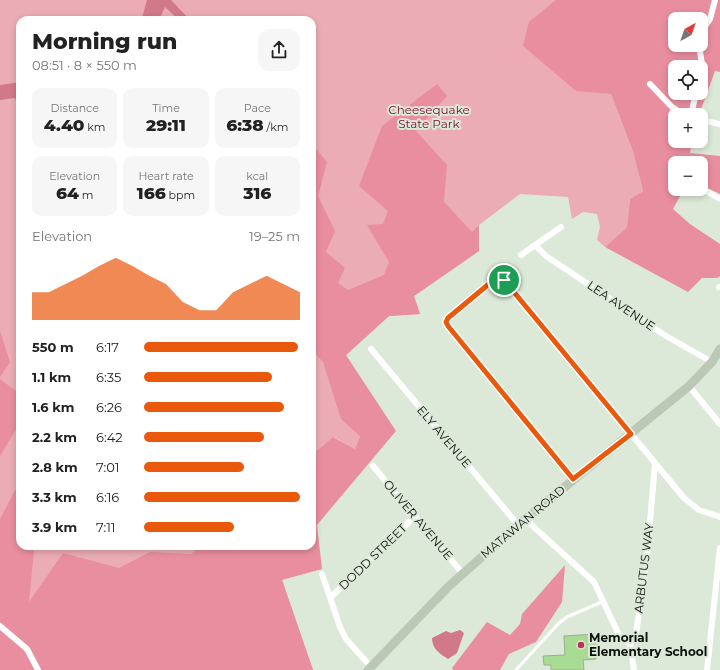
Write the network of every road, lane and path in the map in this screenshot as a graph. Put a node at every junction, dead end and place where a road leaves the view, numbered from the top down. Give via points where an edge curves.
1 (715, 0) edge
2 (708, 22) edge
3 (650, 84) dead end
4 (674, 108) edge
5 (708, 121) edge
6 (720, 124) edge
7 (708, 192) edge
8 (720, 199) edge
9 (561, 227) dead end
10 (535, 245) junction
11 (521, 255) dead end
12 (371, 349) dead end
13 (720, 349) edge
14 (712, 362) junction
15 (689, 386) junction
16 (720, 424) edge
17 (631, 434) junction
18 (655, 464) junction
19 (373, 466) dead end
20 (573, 479) junction
21 (414, 517) junction
22 (720, 517) edge
23 (521, 522) junction
24 (720, 548) edge
25 (322, 574) dead end
26 (463, 574) junction
27 (331, 597) junction
28 (604, 601) junction
29 (0, 626) edge
30 (630, 644) junction
31 (370, 668) edge
32 (38, 670) edge
33 (516, 670) edge
34 (634, 670) edge
35 (707, 670) edge

1 - 2 street
3 - 4 street
5 - 6 street
7 - 8 street
9 - 10 street
10 - 11 street
10 - 14 street, LEA AVENUE via 546,256 666,336
12 - 23 street, ELY AVENUE
13 - 14 main road, MATAWAN ROAD
14 - 15 main road, MATAWAN ROAD
15 - 16 street
15 - 17 main road, MATAWAN ROAD
17 - 18 street
17 - 20 main road, MATAWAN ROAD
17 - 20 street via 500,278 454,313 446,322 448,326
18 - 22 street via 691,504 708,515
18 - 30 street, ARBUTUS WAY via 647,557 636,634
19 - 21 street, OLIVER AVENUE
20 - 23 main road, MATAWAN ROAD
21 - 26 street, OLIVER AVENUE
21 - 27 street, DODD STREET
23 - 26 main road, MATAWAN ROAD
23 - 28 street, ELY AVENUE via 594,582
24 - 35 street
25 - 27 street
26 - 31 main road, MATAWAN ROAD
27 - 31 street via 346,639
28 - 30 street, ELY AVENUE via 619,634
28 - 33 lane via 567,617 558,624
29 - 32 street via 27,649
30 - 34 street

